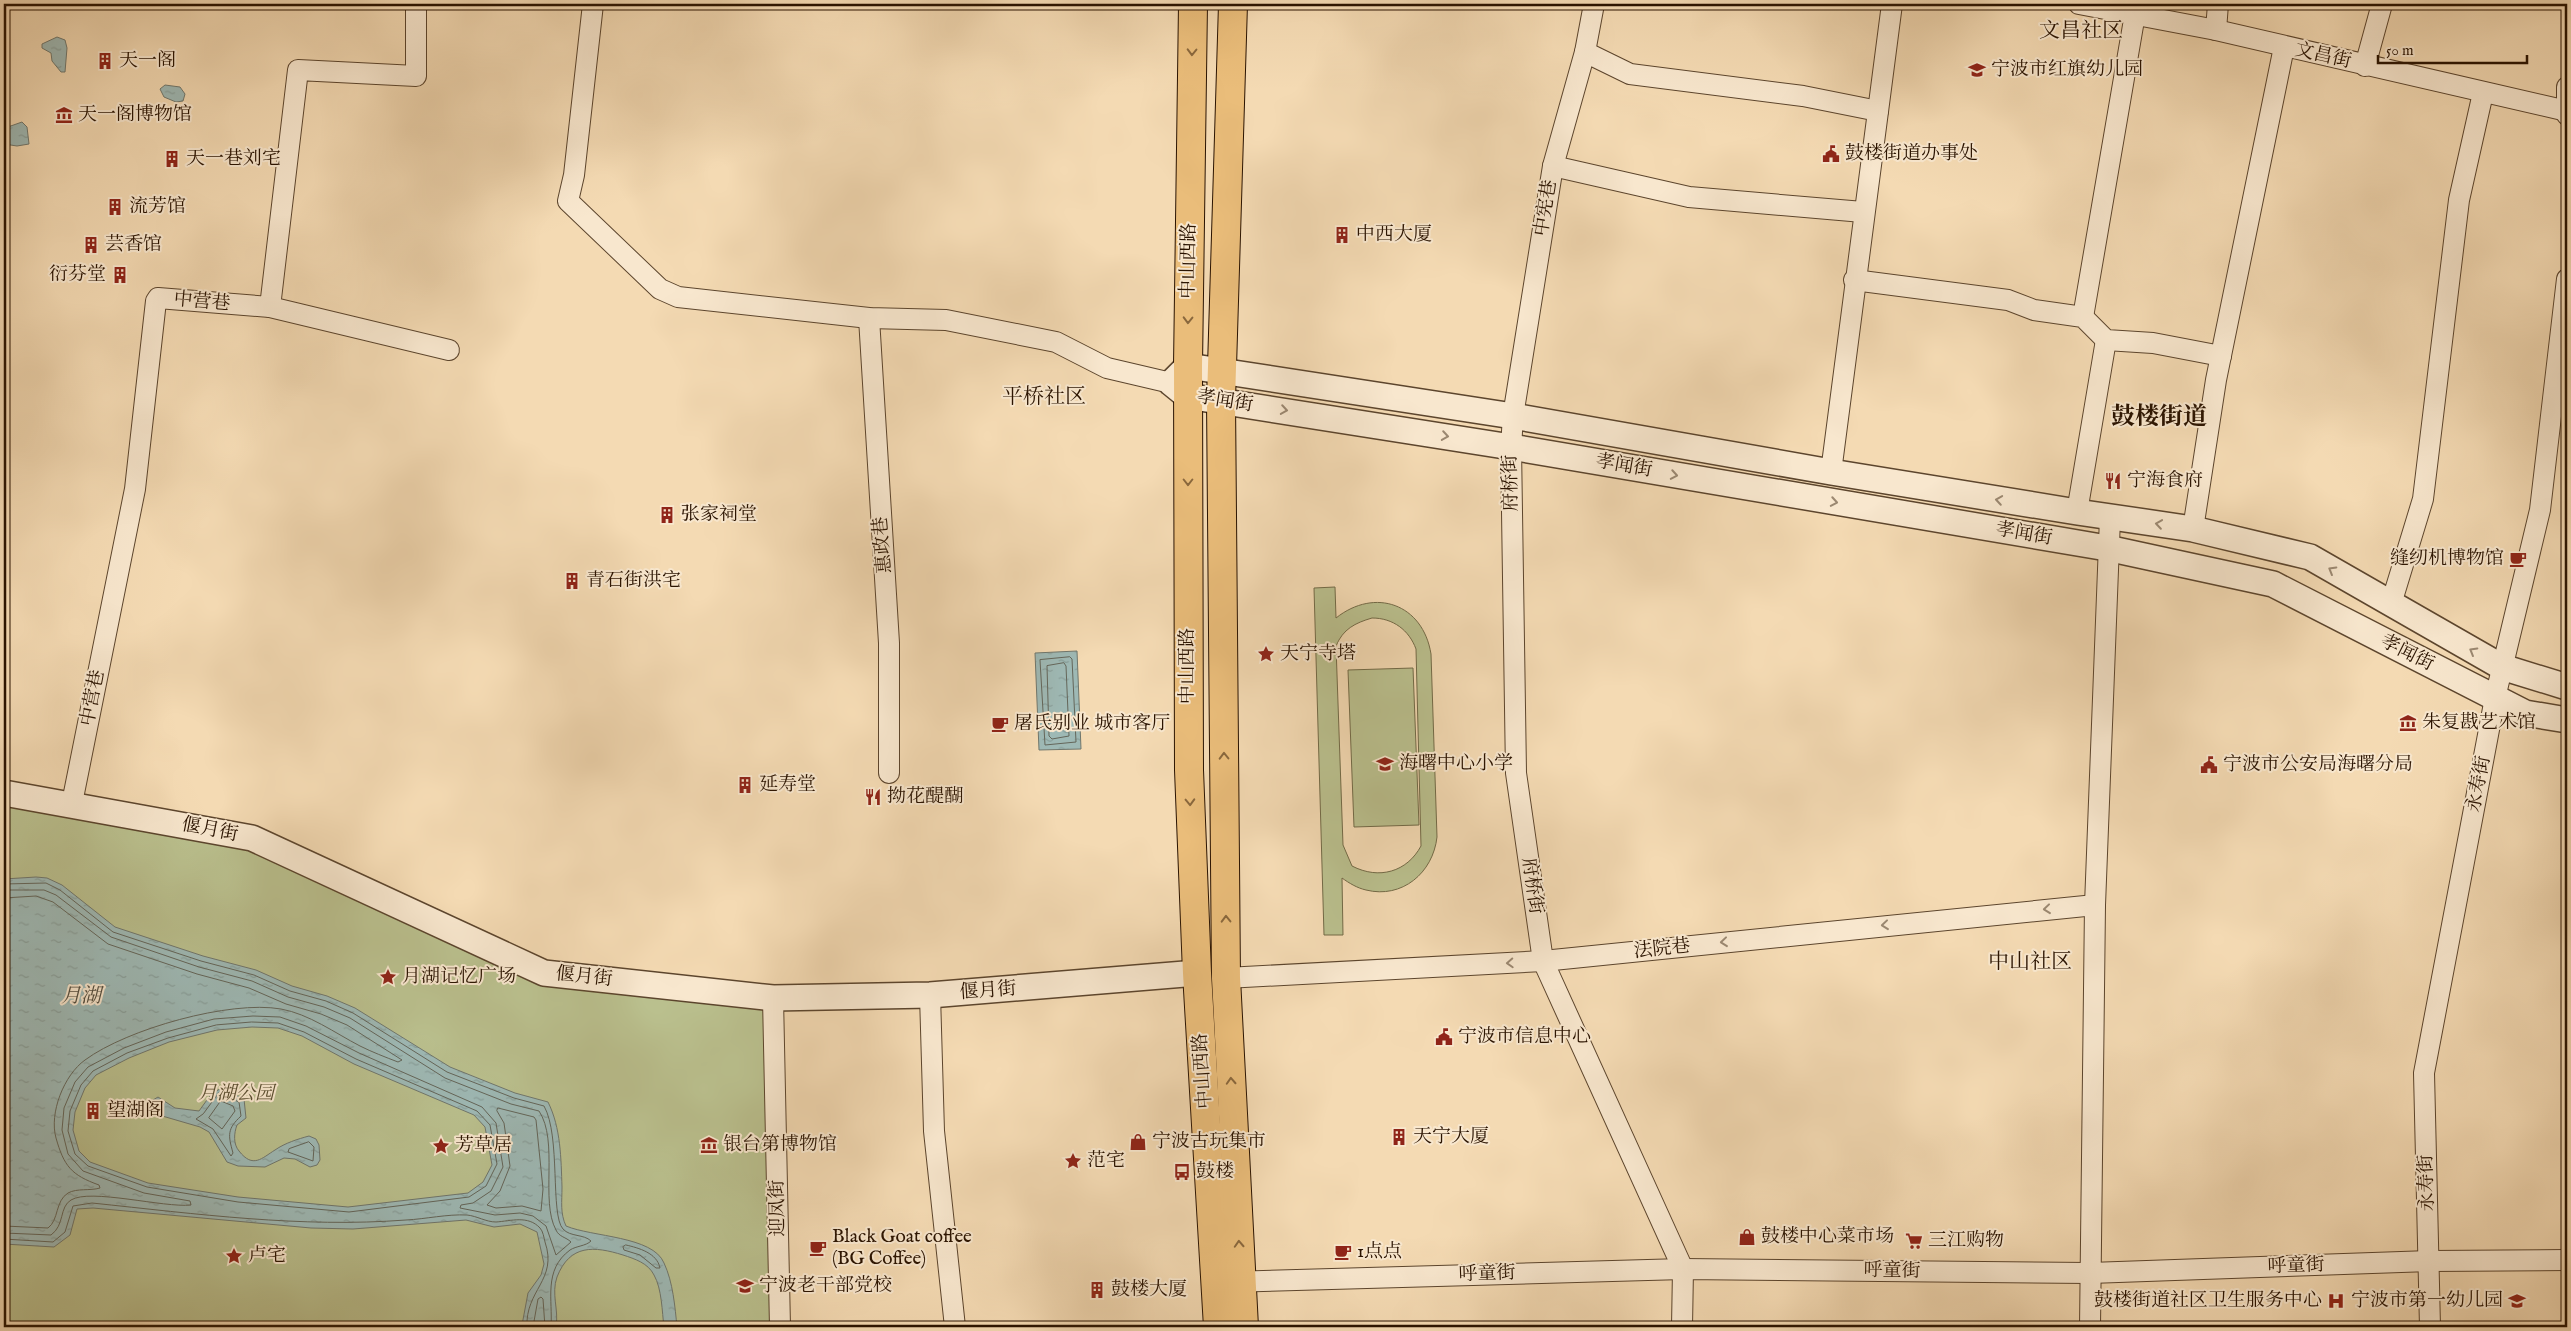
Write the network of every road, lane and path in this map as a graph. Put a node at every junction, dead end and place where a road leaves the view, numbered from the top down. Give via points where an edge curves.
1 (416, 4) edge
2 (593, 4) edge
3 (1193, 4) edge
4 (1233, 4) edge
5 (1594, 4) edge
6 (1892, 4) edge
7 (2079, 4) edge
8 (2218, 4) edge
9 (2382, 4) edge
10 (2135, 14) junction
11 (2216, 30) junction
12 (2284, 47) junction
13 (1584, 52) junction
14 (2365, 66) junction
15 (2567, 87) edge
16 (2483, 93) junction
17 (1878, 111) junction
18 (2567, 112) edge
19 (1553, 166) junction
20 (1864, 212) junction
21 (2567, 279) edge
22 (1854, 280) junction
23 (270, 307) junction
24 (2083, 317) junction
25 (869, 318) junction
26 (2106, 340) junction
27 (449, 350) dead end
28 (2221, 356) junction
29 (1221, 372) junction
30 (1182, 382) junction
31 (1221, 400) junction
32 (1513, 416) junction
33 (1511, 447) junction
34 (1830, 472) junction
35 (2077, 512) junction
36 (2110, 518) junction
37 (2194, 529) junction
38 (2107, 548) junction
39 (2391, 604) junction
40 (2502, 668) junction
41 (2567, 687) edge
42 (2495, 698) junction
43 (2567, 720) edge
44 (889, 773) dead end
45 (4, 793) edge
46 (72, 804) junction
47 (2096, 905) junction
48 (1543, 962) junction
49 (1197, 973) junction
50 (1226, 978) junction
51 (930, 995) junction
52 (773, 998) junction
53 (2567, 1260) edge
54 (2430, 1261) junction
55 (1683, 1269) junction
56 (2090, 1273) junction
57 (1228, 1282) junction
58 (780, 1327) edge
59 (955, 1327) edge
60 (1218, 1327) edge
61 (1244, 1327) edge
62 (1682, 1327) edge
63 (2090, 1327) edge
64 (2432, 1327) edge

1 - 23 street via 416,76 298,70
2 - 25 street via 568,201 660,289 678,298
3 -> 30 main road, 中山西路
4 - 29 main road, 中山西路
5 - 13 street, 中宪巷
6 - 17 street
7 - 10 street, 文昌街
8 - 11 street
9 - 14 street
10 - 11 street, 文昌街
10 - 24 street
11 - 12 street, 文昌街
12 - 14 street, 文昌街
12 - 28 street
13 - 17 street via 1630,74 1802,96
13 - 19 street, 中宪巷
14 - 16 street, 文昌街
15 - 18 street
16 - 18 street, 文昌街
16 - 39 street via 2458,200 2424,499
17 - 20 street
19 - 20 street via 1689,197
19 - 32 street, 中宪巷
20 - 22 street
21 - 40 street, 永寿街 via 2540,510
22 - 24 street via 2008,300 2034,310
22 - 34 street
23 - 27 street
23 - 46 street, 中营巷 via 158,298 156,301 135,489
24 - 26 street
25 - 30 street via 946,320 1056,342 1107,368
25 - 44 street, 惠政巷 via 889,633
26 - 28 street via 2153,343
26 - 35 street
28 - 37 street
29 - 30 street, 孝闻街
29 - 31 main road, 中山西路
29 - 32 street, 孝闻街
30 - 31 street, 孝闻街
30 -> 49 main road, 中山西路 via 1189,770
31 -> 33 street, 孝闻街
50 -> 31 main road, 中山西路
32 - 33 street, 府桥街
32 - 34 street, 孝闻街
33 -> 38 street, 孝闻街
33 - 48 street, 府桥街 via 1516,773
35 -> 34 street, 孝闻街
35 - 36 street, 孝闻街
37 -> 36 street, 孝闻街
36 - 38 street
39 -> 37 street, 孝闻街 via 2310,557
38 - 42 street, 孝闻街 via 2273,584
38 - 47 street
40 -> 39 street, 孝闻街
40 - 41 street, 孝闻街
40 - 42 street, 永寿街
42 - 43 street, 孝闻街 via 2524,713
42 - 54 street, 永寿街 via 2424,1073
45 - 46 street, 偃月街
46 - 52 street, 偃月街 via 252,838 544,973
47 -> 48 street, 法院巷
47 - 56 street
48 -> 50 street, 法院巷
48 - 55 street, 府桥街
49 - 51 street, 偃月街
49 - 57 main road, 中山西路
57 -> 50 main road, 中山西路
51 - 52 street, 偃月街
51 - 59 street via 934,1131
52 - 58 street, 迎凤街
53 - 54 street, 呼童街
54 - 56 street, 呼童街
54 - 64 street, 永寿街
55 - 56 street, 呼童街
55 - 57 street, 呼童街
55 - 62 street, 府桥街
56 - 63 street
57 - 60 main road, 中山西路
57 - 61 main road, 中山西路

